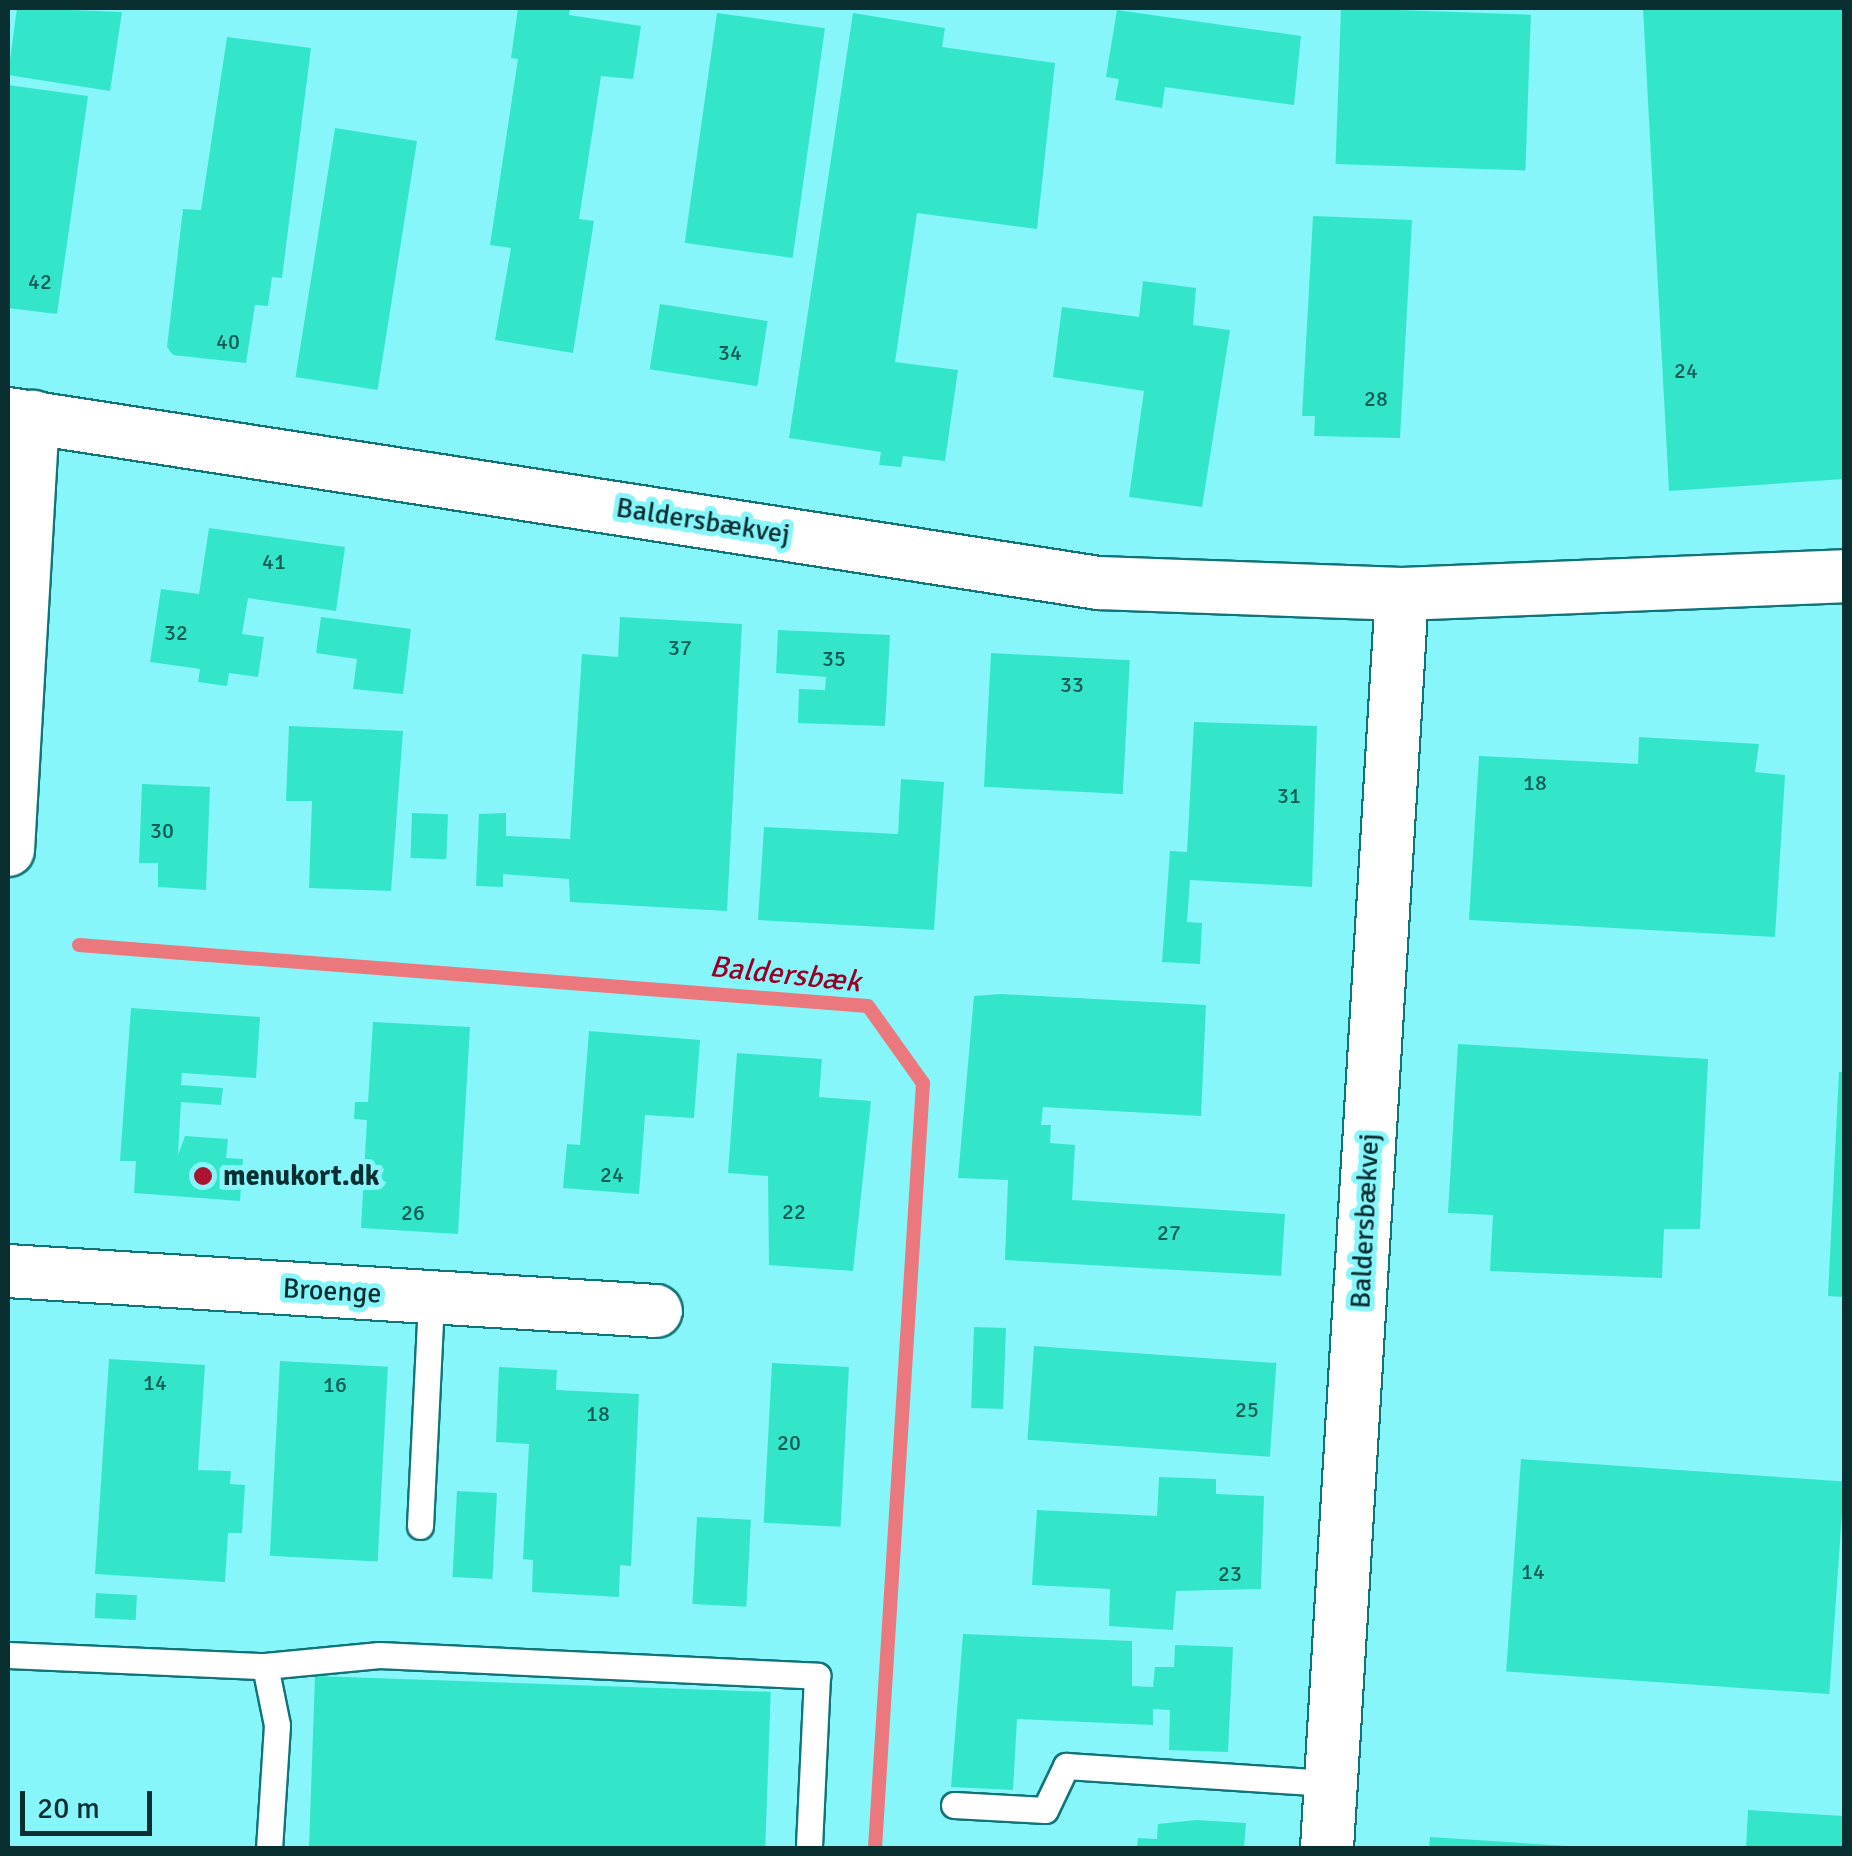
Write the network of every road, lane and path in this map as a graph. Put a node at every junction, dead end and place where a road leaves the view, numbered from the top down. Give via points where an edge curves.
1 (20, 415) edge
2 (1844, 576) edge
3 (1402, 594) junction
4 (8, 850) edge
5 (8, 1271) edge
6 (431, 1297) junction
7 (656, 1311) dead end
8 (420, 1526) dead end
9 (8, 1655) edge
10 (265, 1666) junction
11 (1331, 1783) junction
12 (954, 1805) dead end
13 (270, 1848) edge
14 (809, 1848) edge
15 (1327, 1848) edge

1 - 3 street, Baldersbækvej via 1100,583
1 - 4 street
2 - 3 street, Baldersbækvej
3 - 11 street, Baldersbækvej
5 - 6 street, Broenge
6 - 7 street, Broenge
6 - 8 lane
9 - 10 lane
10 - 13 lane via 277,1725
10 - 14 lane via 379,1656 818,1676
11 - 12 lane via 1066,1766 1045,1810
11 - 15 street, Baldersbækvej

